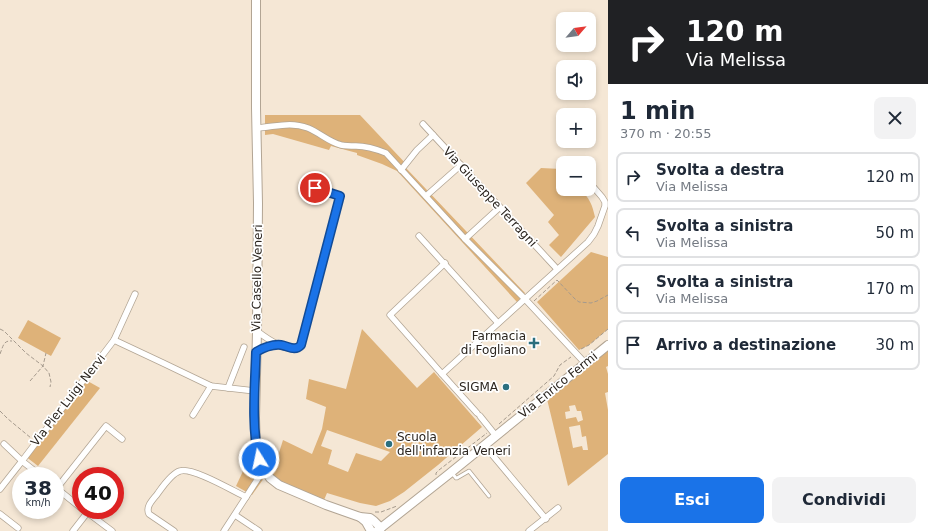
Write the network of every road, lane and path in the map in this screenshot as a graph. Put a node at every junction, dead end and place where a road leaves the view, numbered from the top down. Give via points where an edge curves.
1 (256, 0) edge
2 (423, 124) dead end
3 (257, 128) junction
4 (433, 135) junction
5 (461, 165) junction
6 (401, 170) junction
7 (315, 188) dead end
8 (596, 190) edge
9 (426, 196) junction
10 (500, 207) junction
11 (419, 236) dead end
12 (465, 239) junction
13 (445, 263) junction
14 (557, 269) junction
15 (135, 294) dead end
16 (608, 295) edge
17 (526, 299) junction
18 (530, 304) junction
19 (498, 323) junction
20 (0, 329) edge
21 (257, 331) junction
22 (114, 340) junction
23 (13, 341) junction
24 (280, 345) junction
25 (608, 345) edge
26 (244, 347) dead end
27 (256, 352) junction
28 (46, 353) dead end
29 (0, 354) edge
30 (585, 363) junction
31 (42, 366) junction
32 (442, 374) junction
33 (30, 381) dead end
34 (211, 386) junction
35 (50, 387) dead end
36 (228, 388) junction
37 (255, 391) junction
38 (0, 410) edge
39 (193, 416) dead end
40 (496, 436) junction
41 (122, 439) dead end
42 (36, 442) junction
43 (4, 444) dead end
44 (484, 445) junction
45 (22, 461) junction
46 (30, 467) edge
47 (451, 472) junction
48 (64, 477) edge
49 (259, 477) dead end
50 (0, 489) edge
51 (64, 494) edge
52 (489, 496) dead end
53 (246, 497) junction
54 (72, 500) edge
55 (558, 508) dead end
56 (0, 514) edge
57 (235, 515) junction
58 (360, 517) junction
59 (546, 518) junction
60 (80, 519) edge
61 (96, 519) edge
62 (18, 528) dead end
63 (378, 529) edge
64 (73, 531) edge
65 (112, 531) edge
66 (174, 531) edge
67 (224, 531) edge
68 (259, 531) edge
69 (371, 531) edge
70 (529, 531) edge

1 - 3 street, Via Casello Veneri
2 - 4 street, Via Giuseppe Terragni
3 - 6 street via 293,124 307,128 340,145 376,149 386,153
3 - 21 street, Via Casello Veneri
4 - 5 street, Via Giuseppe Terragni
4 - 6 street
5 - 9 street
5 - 10 street, Via Giuseppe Terragni
6 - 9 street
7 - 24 street via 340,196 301,345 295,349
8 - 14 street via 605,206 594,234
9 - 12 street
10 - 12 street
10 - 14 street, Via Giuseppe Terragni
11 - 13 street
12 - 17 street
13 - 19 street
13 - 32 street via 390,315
14 - 17 street
15 - 22 street, Via Pier Luigi Nervi
16 - 18 path via 597,302 579,302 557,280
17 - 18 street
17 - 19 street
18 - 30 street
19 - 32 street
20 - 23 path
21 - 24 street
21 - 27 street, Via Casello Veneri
22 - 34 street
22 - 42 street, Via Pier Luigi Nervi
23 - 29 path via 5,342
23 - 31 path
24 - 27 street
25 - 30 street, Via Enrico Fermi
26 - 36 street
27 - 37 street, Via Casello Veneri
28 - 31 path
30 - 40 street, Via Enrico Fermi
31 - 33 path
31 - 35 path via 49,373
32 - 40 street
34 - 36 street
34 - 39 street
36 - 37 street
37 - 58 street, Via Casello Veneri via 256,449 261,465 270,478 279,485
38 - 42 path
40 - 44 street, Via Enrico Fermi
41 - 48 street via 106,426
42 - 45 street, Via Pier Luigi Nervi
43 - 45 street
44 - 47 street, Via Enrico Fermi
44 - 59 street
45 - 46 street
45 - 50 street, Via Pier Luigi Nervi
47 - 52 lane via 456,478 470,471
47 - 63 street, Via Enrico Fermi
49 - 53 street
51 - 54 street
53 - 57 street
53 - 66 street via 193,472 179,471 169,478 148,511
55 - 59 street
56 - 62 street
57 - 67 street
57 - 68 street
58 - 63 street, Via Casello Veneri via 370,518
58 - 69 street
59 - 70 street
60 - 64 street
61 - 65 street

